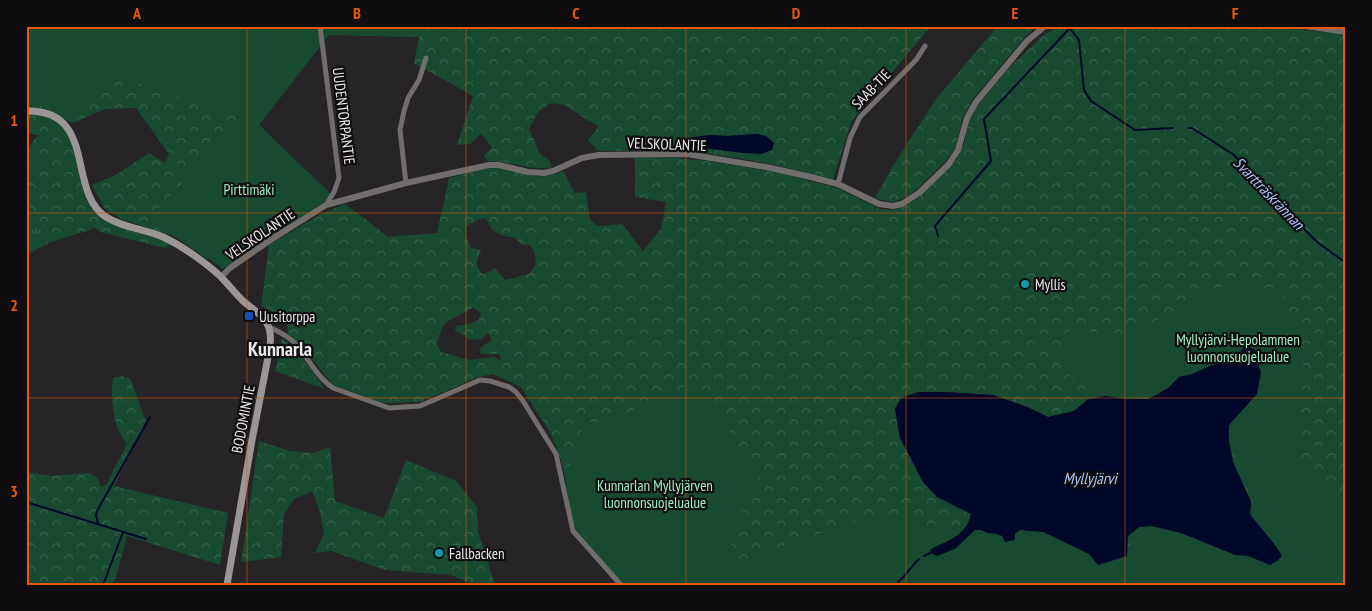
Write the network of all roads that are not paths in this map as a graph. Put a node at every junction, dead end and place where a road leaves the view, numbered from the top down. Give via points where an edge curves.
1 (1045, 26) edge
2 (1306, 26) edge
3 (322, 28) edge
4 (1346, 32) edge
5 (924, 46) dead end
6 (426, 58) dead end
7 (26, 111) edge
8 (406, 183) junction
9 (838, 184) junction
10 (326, 205) junction
11 (221, 277) junction
12 (269, 327) junction
13 (227, 585) edge
14 (620, 585) edge

1 - 9 street, VELSKOLANTIE via 1027,41 976,102 954,157 914,197 902,204 886,206
2 - 4 street
3 - 10 street, UUDENTORPANTIE via 340,178
5 - 9 street, SAAB-TIE via 911,65 860,117 850,138
6 - 8 street via 419,80 408,98 400,130
7 - 11 main road via 56,116 65,125 73,140 91,200 105,216 162,236
8 - 9 street, VELSKOLANTIE via 489,165 544,173 599,155 674,153 766,167
8 - 10 street, VELSKOLANTIE
10 - 11 street, VELSKOLANTIE
11 - 12 main road
12 - 13 main road, BODOMINTIE via 270,347
12 - 14 street via 297,345 326,384 389,408 420,406 480,380 509,387 516,392 556,454 573,531

